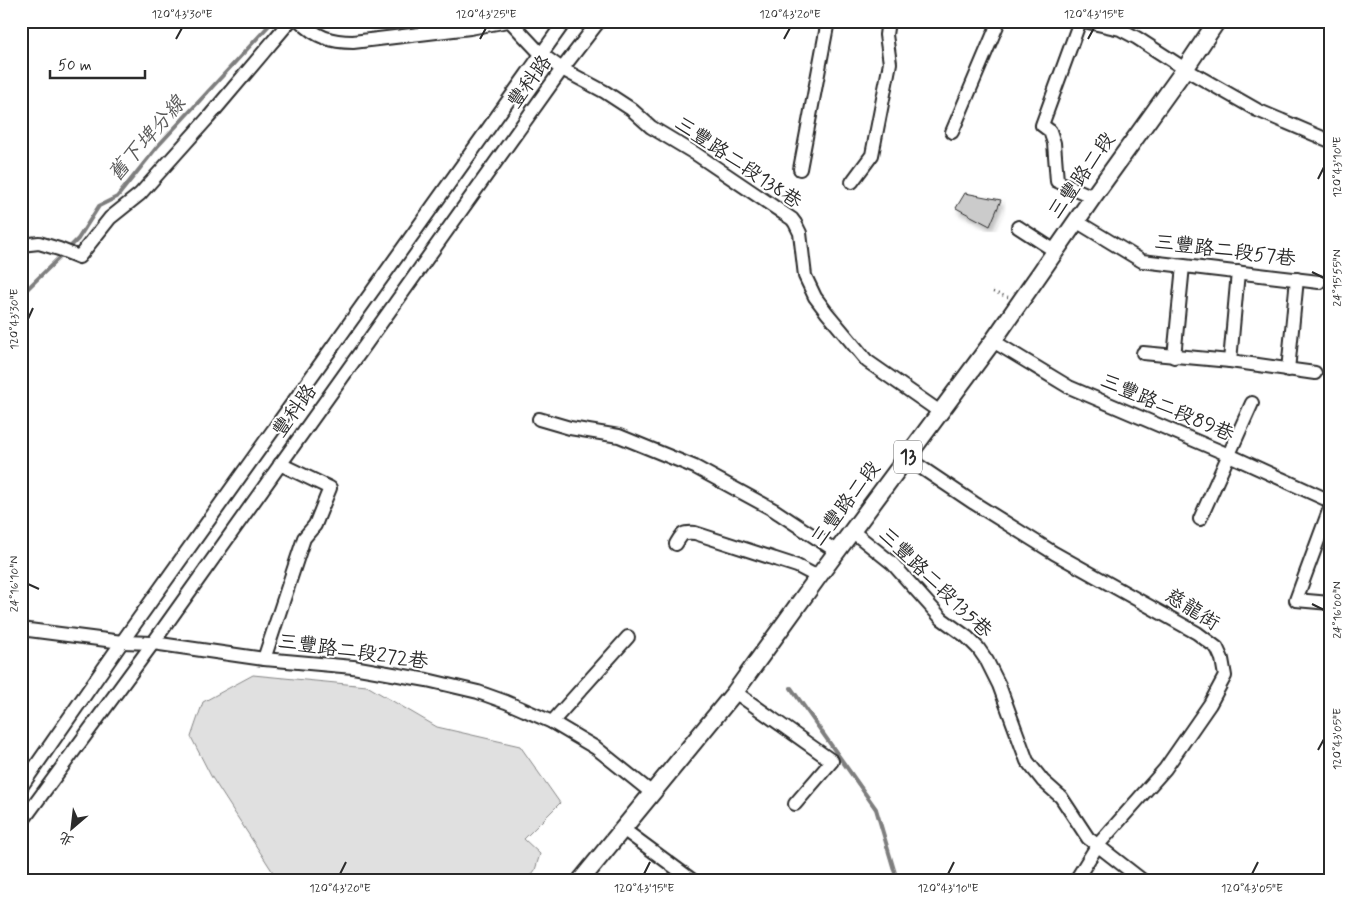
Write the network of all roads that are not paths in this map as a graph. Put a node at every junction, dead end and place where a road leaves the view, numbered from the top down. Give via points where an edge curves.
1 (290, 21) edge
2 (300, 21) edge
3 (509, 21) edge
4 (565, 21) edge
5 (599, 21) edge
6 (828, 21) edge
7 (888, 21) edge
8 (999, 21) edge
9 (1082, 21) edge
10 (1217, 21) edge
11 (541, 54) junction
12 (562, 69) junction
13 (1185, 69) junction
14 (952, 132) dead end
15 (1330, 141) edge
16 (800, 169) dead end
17 (852, 182) dead end
18 (1093, 197) junction
19 (1076, 221) junction
20 (1018, 227) dead end
21 (21, 245) edge
22 (1055, 251) junction
23 (1183, 266) junction
24 (1238, 272) junction
25 (1297, 279) junction
26 (1320, 282) dead end
27 (994, 341) junction
28 (1143, 353) dead end
29 (1174, 356) junction
30 (1230, 362) junction
31 (1288, 370) junction
32 (1315, 373) dead end
33 (1252, 403) dead end
34 (940, 412) junction
35 (539, 419) dead end
36 (1229, 455) junction
37 (907, 458) junction
38 (280, 464) junction
39 (1330, 501) edge
40 (1330, 508) edge
41 (1200, 519) dead end
42 (852, 532) junction
43 (676, 544) dead end
44 (836, 551) junction
45 (818, 577) junction
46 (1330, 603) edge
47 (21, 629) edge
48 (628, 637) dead end
49 (122, 642) junction
50 (153, 643) junction
51 (264, 659) junction
52 (735, 692) junction
53 (552, 722) junction
54 (21, 786) edge
55 (652, 794) junction
56 (795, 804) dead end
57 (21, 823) edge
58 (623, 829) junction
59 (1098, 846) junction
60 (581, 880) edge
61 (692, 880) edge
62 (1076, 880) edge
63 (1142, 880) edge

1 - 21 street via 208,118 140,194 110,218 79,257 39,243
2 - 3 street via 321,38 342,42
3 - 11 street, 三豐路二段138巷
4 - 11 street, 豐科路
5 - 12 street, 豐科路
6 - 16 street
7 - 17 street via 886,35 890,63 872,155
8 - 14 street
9 - 13 street via 1120,30
9 - 18 street via 1042,125 1050,131 1054,143 1057,181
10 - 13 main road, 三豐路二段 / 13
11 - 12 street, 三豐路二段138巷
11 - 49 street, 豐科路
12 - 34 street, 三豐路二段138巷 via 605,92 651,127 792,219 800,233 805,276 827,313 867,361
12 - 38 street, 豐科路
13 - 15 street via 1257,110
13 - 18 main road, 三豐路二段 / 13
18 - 19 main road, 三豐路二段 / 13
19 - 22 main road, 三豐路二段 / 13
19 - 23 street, 三豐路二段57巷 via 1142,261
20 - 22 street
22 - 27 main road, 三豐路二段 / 13
23 - 24 street, 三豐路二段57巷
23 - 29 street
24 - 25 street, 三豐路二段57巷
24 - 30 street
25 - 26 street, 三豐路二段57巷
25 - 31 street
27 - 34 main road, 三豐路二段 / 13
27 - 36 street, 三豐路二段89巷 via 1069,387
28 - 29 street
29 - 30 street
30 - 31 street
31 - 32 street
33 - 36 street
34 - 37 main road, 三豐路二段 / 13
35 - 44 street via 619,436 695,467 774,510
36 - 39 street, 三豐路二段89巷
36 - 41 street
37 - 42 main road, 三豐路二段 / 13
37 - 59 street, 慈龍街 via 1054,553 1197,632 1217,648 1225,676 1210,704 1165,770
38 - 50 street, 豐科路
38 - 51 street via 330,488 315,525 304,538
40 - 46 street via 1296,600
42 - 44 main road, 三豐路二段 / 13
42 - 59 street, 三豐路二段135巷 via 892,563 942,619 978,648 999,685 1027,760 1061,797 1088,838
43 - 45 street via 682,534 695,533 797,566
44 - 45 main road, 三豐路二段 / 13
45 - 52 main road, 三豐路二段 / 13
47 - 49 street, 三豐路二段272巷
48 - 53 street
49 - 50 street, 三豐路二段272巷
49 - 54 street, 豐科路
50 - 51 street, 三豐路二段272巷
50 - 57 street, 豐科路
51 - 53 street, 三豐路二段272巷 via 353,667 427,680 478,692
52 - 55 main road, 三豐路二段 / 13
52 - 56 street via 832,762
53 - 55 street, 三豐路二段272巷 via 596,748
55 - 58 main road, 三豐路二段 / 13
58 - 60 main road, 三豐路二段 / 13
58 - 61 street
59 - 62 street, 慈龍街
59 - 63 street, 三豐路二段135巷

